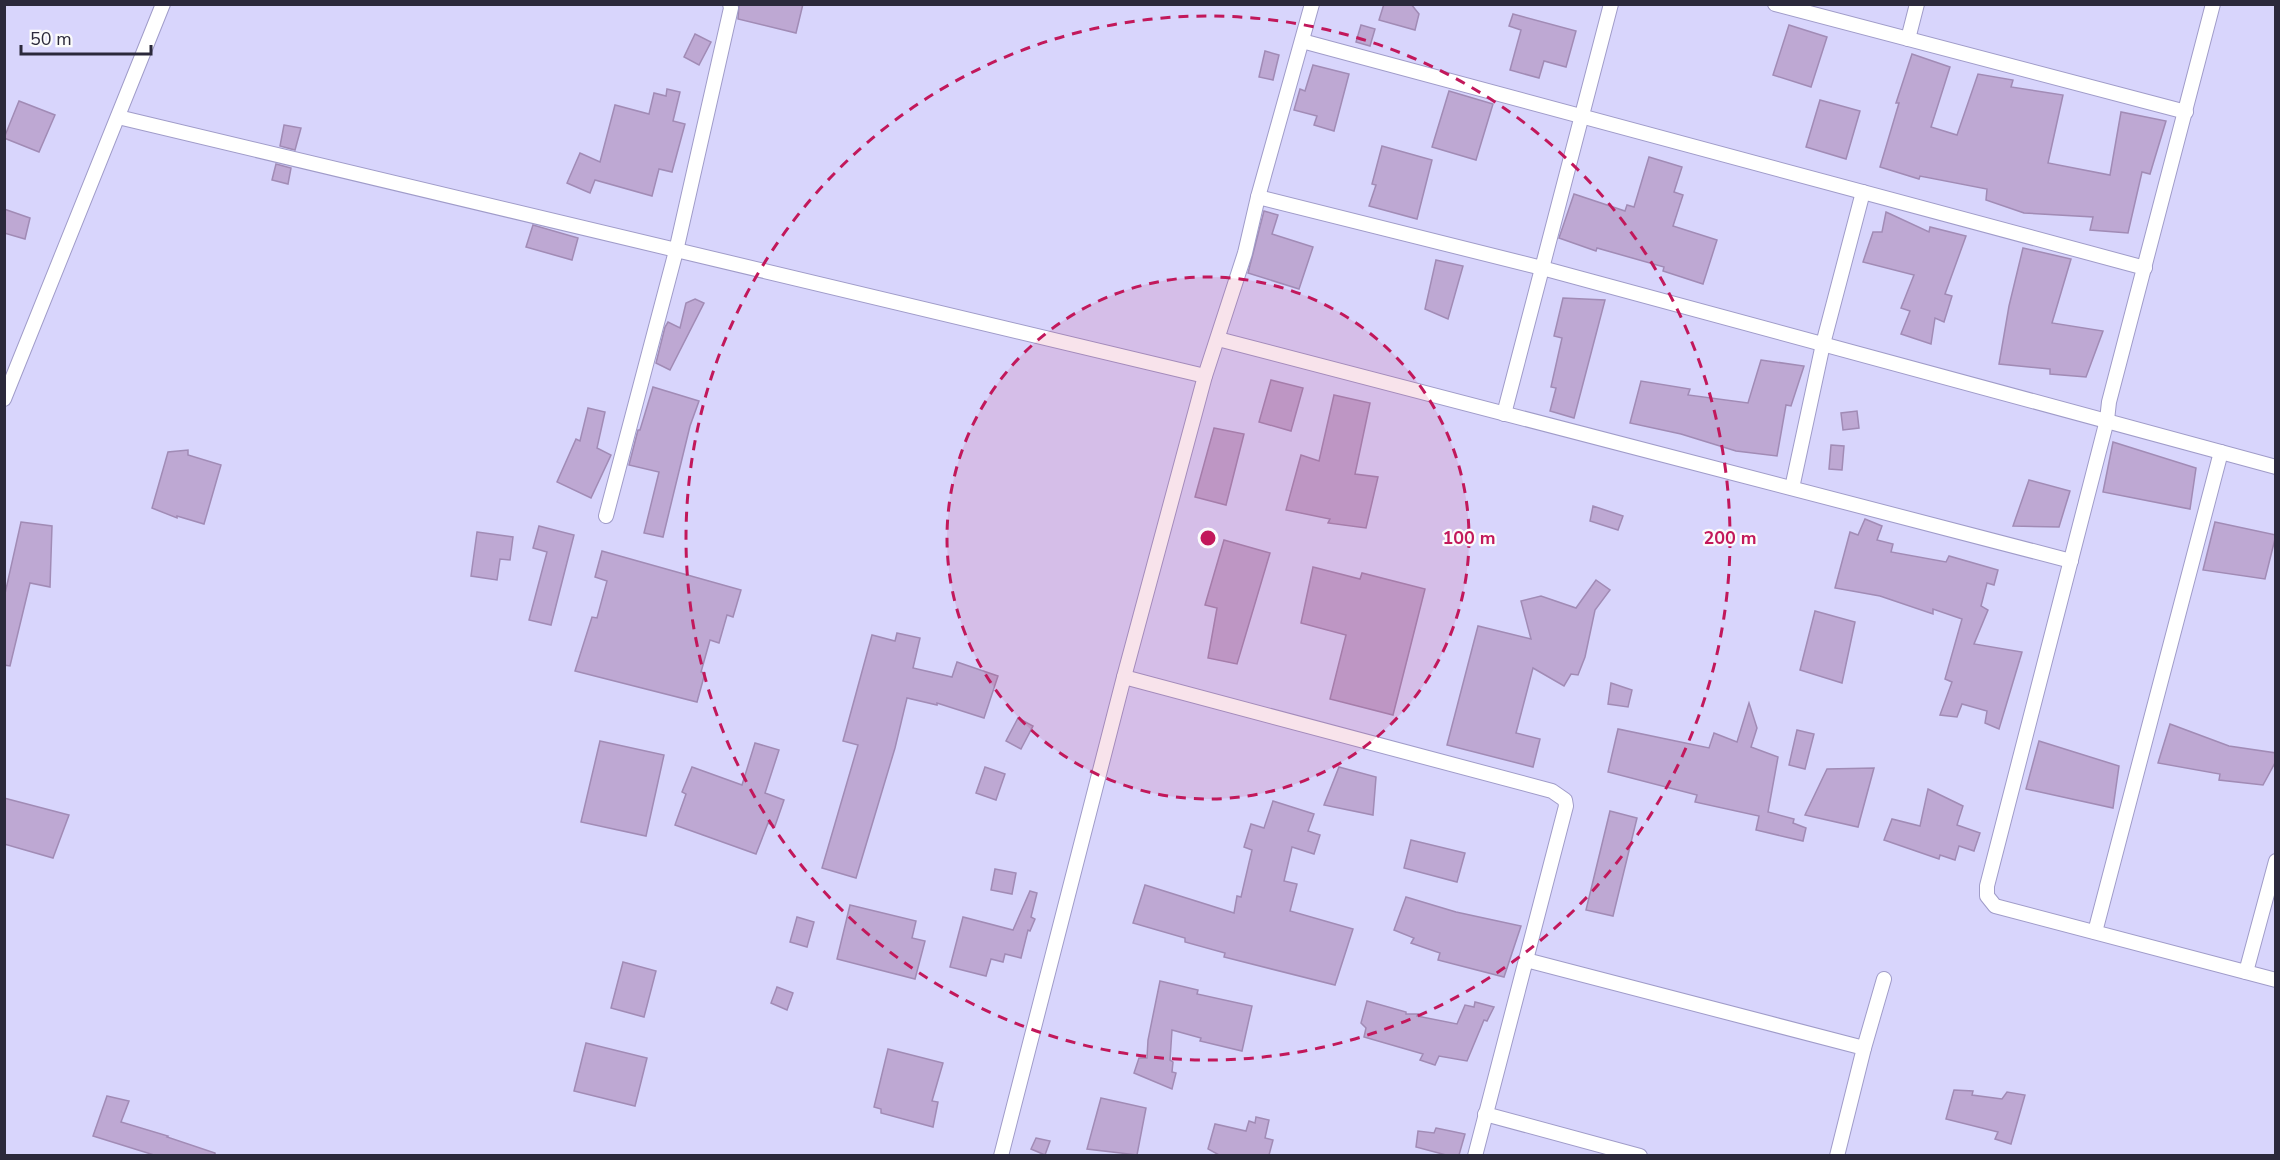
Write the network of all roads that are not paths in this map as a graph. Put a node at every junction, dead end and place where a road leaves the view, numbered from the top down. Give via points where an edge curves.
1 (163, 4) edge
2 (730, 4) edge
3 (1312, 4) edge
4 (1611, 4) edge
5 (1775, 4) edge
6 (1917, 4) edge
7 (2213, 4) edge
8 (1908, 39) junction
9 (1302, 41) junction
10 (2186, 112) junction
11 (118, 117) junction
12 (1582, 117) junction
13 (1863, 192) junction
14 (1258, 197) junction
15 (676, 251) junction
16 (1542, 268) junction
17 (2145, 268) junction
18 (1218, 339) junction
19 (1823, 344) junction
20 (1205, 376) junction
21 (4, 399) edge
22 (1504, 414) junction
23 (2107, 420) junction
24 (2221, 452) junction
25 (2276, 467) edge
26 (1792, 488) junction
27 (606, 516) dead end
28 (2071, 561) junction
29 (1124, 677) junction
30 (2276, 861) edge
31 (2095, 932) junction
32 (1526, 960) junction
33 (2246, 972) junction
34 (1884, 979) dead end
35 (2276, 980) edge
36 (1864, 1048) junction
37 (1485, 1114) junction
38 (1001, 1155) edge
39 (1474, 1155) edge
40 (1640, 1155) edge
41 (1837, 1155) edge

1 - 11 street
2 - 15 street
3 - 9 street
4 - 12 street
5 - 8 street
6 - 8 street
7 - 10 street
8 - 10 street
9 - 12 street
9 - 14 street
10 - 17 street
11 - 15 street
11 - 21 street
12 - 13 street
12 - 16 street
13 - 17 street
13 - 19 street
14 - 16 street
14 - 18 street
15 - 20 street
15 - 27 street
16 - 19 street
16 - 22 street
17 - 23 street
18 - 20 street
18 - 22 street
19 - 23 street
19 - 26 street
20 - 29 street
22 - 26 street
23 - 24 street
23 - 28 street
24 - 25 street
24 - 31 street
26 - 28 street
28 - 31 street via 1987,886 1995,906
29 - 32 street via 1552,791 1562,797 1566,806
29 - 38 street
30 - 33 street
31 - 33 street
32 - 36 street
32 - 37 street
33 - 35 street
34 - 36 street
36 - 41 street
37 - 39 street
37 - 40 street

